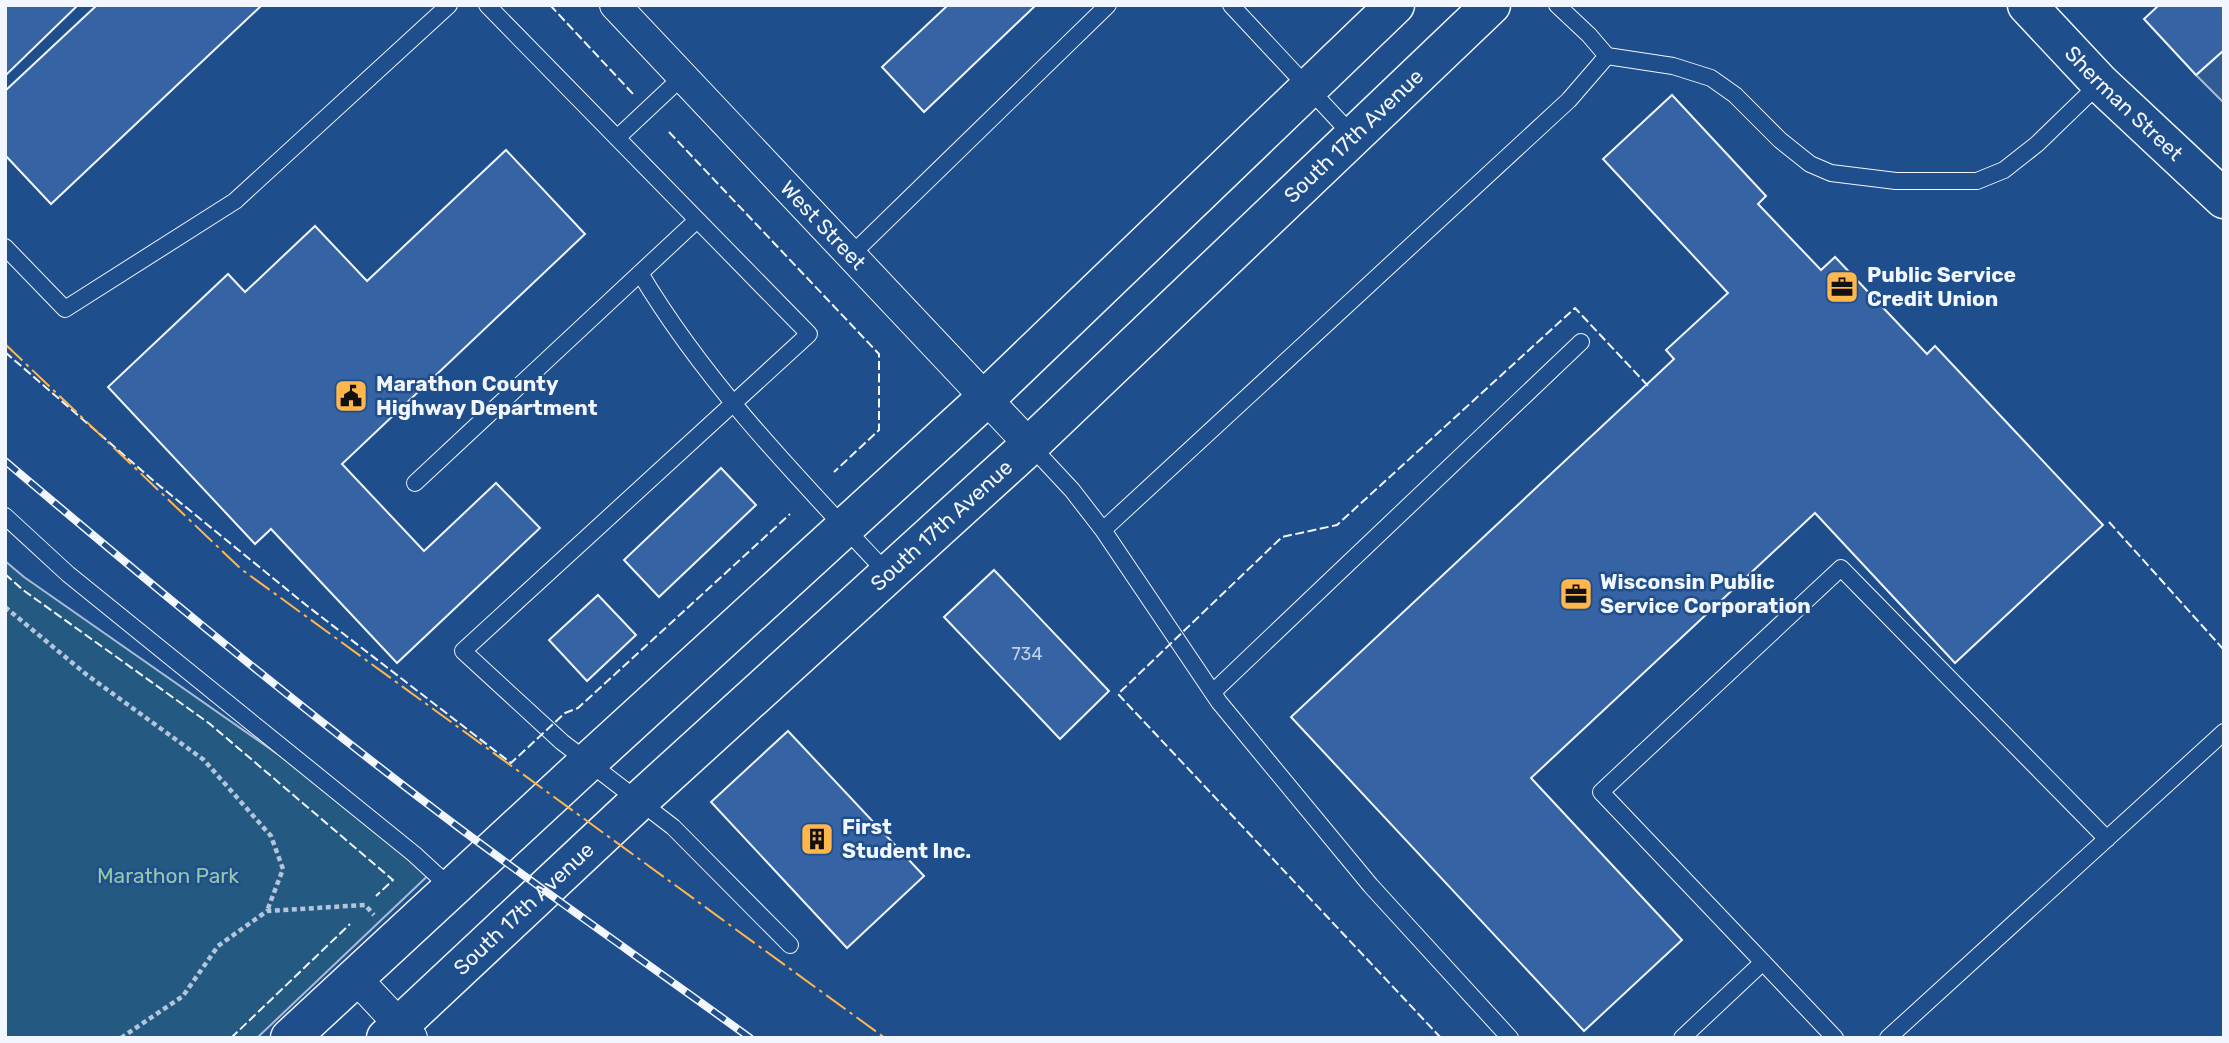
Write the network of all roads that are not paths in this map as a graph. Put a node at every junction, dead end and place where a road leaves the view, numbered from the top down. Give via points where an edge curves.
1 (449, 5) edge
2 (487, 5) edge
3 (615, 5) edge
4 (1231, 5) edge
5 (1491, 5) edge
6 (1557, 5) edge
7 (1104, 6) edge
8 (1386, 8) edge
9 (2035, 8) edge
10 (1607, 56) junction
11 (682, 77) junction
12 (2101, 83) junction
13 (1310, 88) junction
14 (1354, 137) junction
15 (617, 138) junction
16 (2224, 199) edge
17 (697, 220) junction
18 (5, 247) edge
19 (850, 256) junction
20 (640, 273) junction
21 (1581, 342) dead end
22 (985, 399) junction
23 (734, 403) junction
24 (1030, 445) junction
25 (415, 483) dead end
26 (5, 516) edge
27 (845, 527) junction
28 (1103, 530) junction
29 (888, 574) junction
30 (1213, 692) junction
31 (2224, 732) edge
32 (588, 762) junction
33 (640, 800) junction
34 (2106, 839) junction
35 (451, 888) junction
36 (790, 945) dead end
37 (1763, 962) junction
38 (355, 977) junction
39 (399, 1033) edge
40 (290, 1038) edge
41 (1510, 1038) edge
42 (1682, 1038) edge
43 (1835, 1038) edge
44 (1888, 1038) edge

1 - 18 lane via 251,188 65,309
2 - 15 lane
3 - 11 street, West Street
4 - 13 lane
5 - 14 main road, South 17th Avenue
6 - 10 lane
7 - 19 lane
8 - 13 main road
9 - 12 main road, Sherman Street
10 - 12 lane via 1673,65 1711,78 1810,164 1831,173 1896,180 1978,181 2004,170
10 - 28 lane via 1559,110
11 - 15 lane
11 - 19 street, West Street
12 - 16 main road, Sherman Street
13 - 14 lane
13 - 22 main road
14 - 24 main road, South 17th Avenue
15 - 17 lane
17 - 20 lane
17 - 23 lane via 809,334
19 - 22 street, West Street
20 - 23 lane via 670,321
20 - 25 lane
21 - 30 lane
22 - 24 street, West Street
22 - 27 main road
23 - 27 lane
23 - 32 lane via 463,651
24 - 28 lane
24 - 29 main road, South 17th Avenue
26 - 35 lane via 68,574
27 - 29 lane
27 - 32 main road
28 - 30 lane
29 - 33 main road, South 17th Avenue
30 - 41 lane via 1371,886
31 - 34 lane
32 - 33 lane
32 - 35 main road
33 - 36 lane via 684,836
33 - 39 main road, South 17th Avenue
34 - 37 lane via 1841,568 1601,792
34 - 44 lane
35 - 38 main road
37 - 42 lane
37 - 43 lane
38 - 39 street
38 - 40 main road

